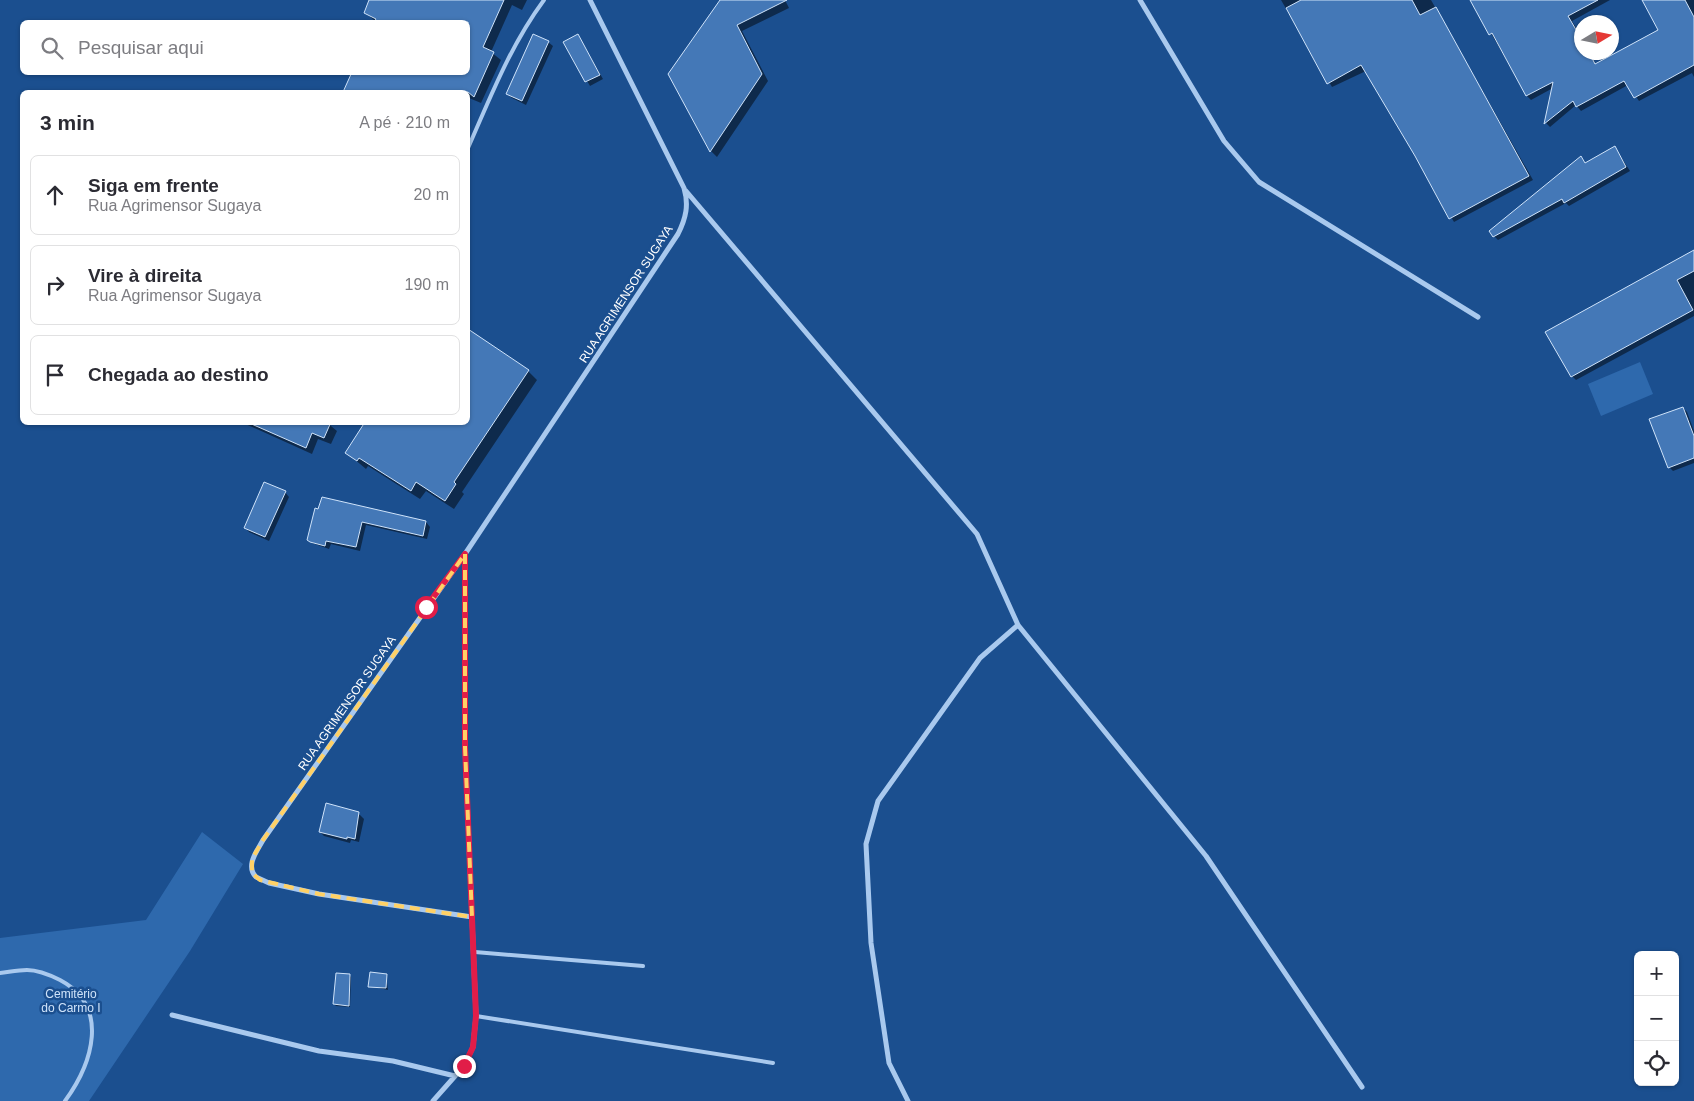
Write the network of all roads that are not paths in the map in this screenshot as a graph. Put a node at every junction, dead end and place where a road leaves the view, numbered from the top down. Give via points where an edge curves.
1 (544, 0) edge
2 (590, 0) edge
3 (1140, 0) edge
4 (470, 143) edge
5 (684, 188) junction
6 (1478, 317) dead end
7 (465, 554) junction
8 (1018, 625) junction
9 (472, 917) junction
10 (475, 952) junction
11 (643, 966) dead end
12 (0, 973) edge
13 (172, 1015) dead end
14 (476, 1016) junction
15 (773, 1063) dead end
16 (455, 1076) junction
17 (1362, 1087) dead end
18 (65, 1101) edge
19 (432, 1101) edge
20 (908, 1101) edge

1 - 4 lane via 522,29
2 - 5 street, RUA AGRIMENSOR SUGAYA
3 - 6 street via 1224,141 1259,182
5 - 7 street, RUA AGRIMENSOR SUGAYA via 687,204 678,234
5 - 8 street via 976,534
7 - 9 street via 465,747
7 - 9 street, RUA AGRIMENSOR SUGAYA via 263,840 251,867 256,877 269,883 319,894
8 - 17 street via 1206,856
8 - 20 street via 980,658 878,801 866,844 871,943 889,1063
9 - 10 street
10 - 11 lane
10 - 14 street
12 - 18 lane via 29,970 49,974 80,995 90,1011 90,1050 85,1068
13 - 16 street via 319,1051 393,1062
14 - 15 lane
14 - 16 street via 473,1047
16 - 19 street

